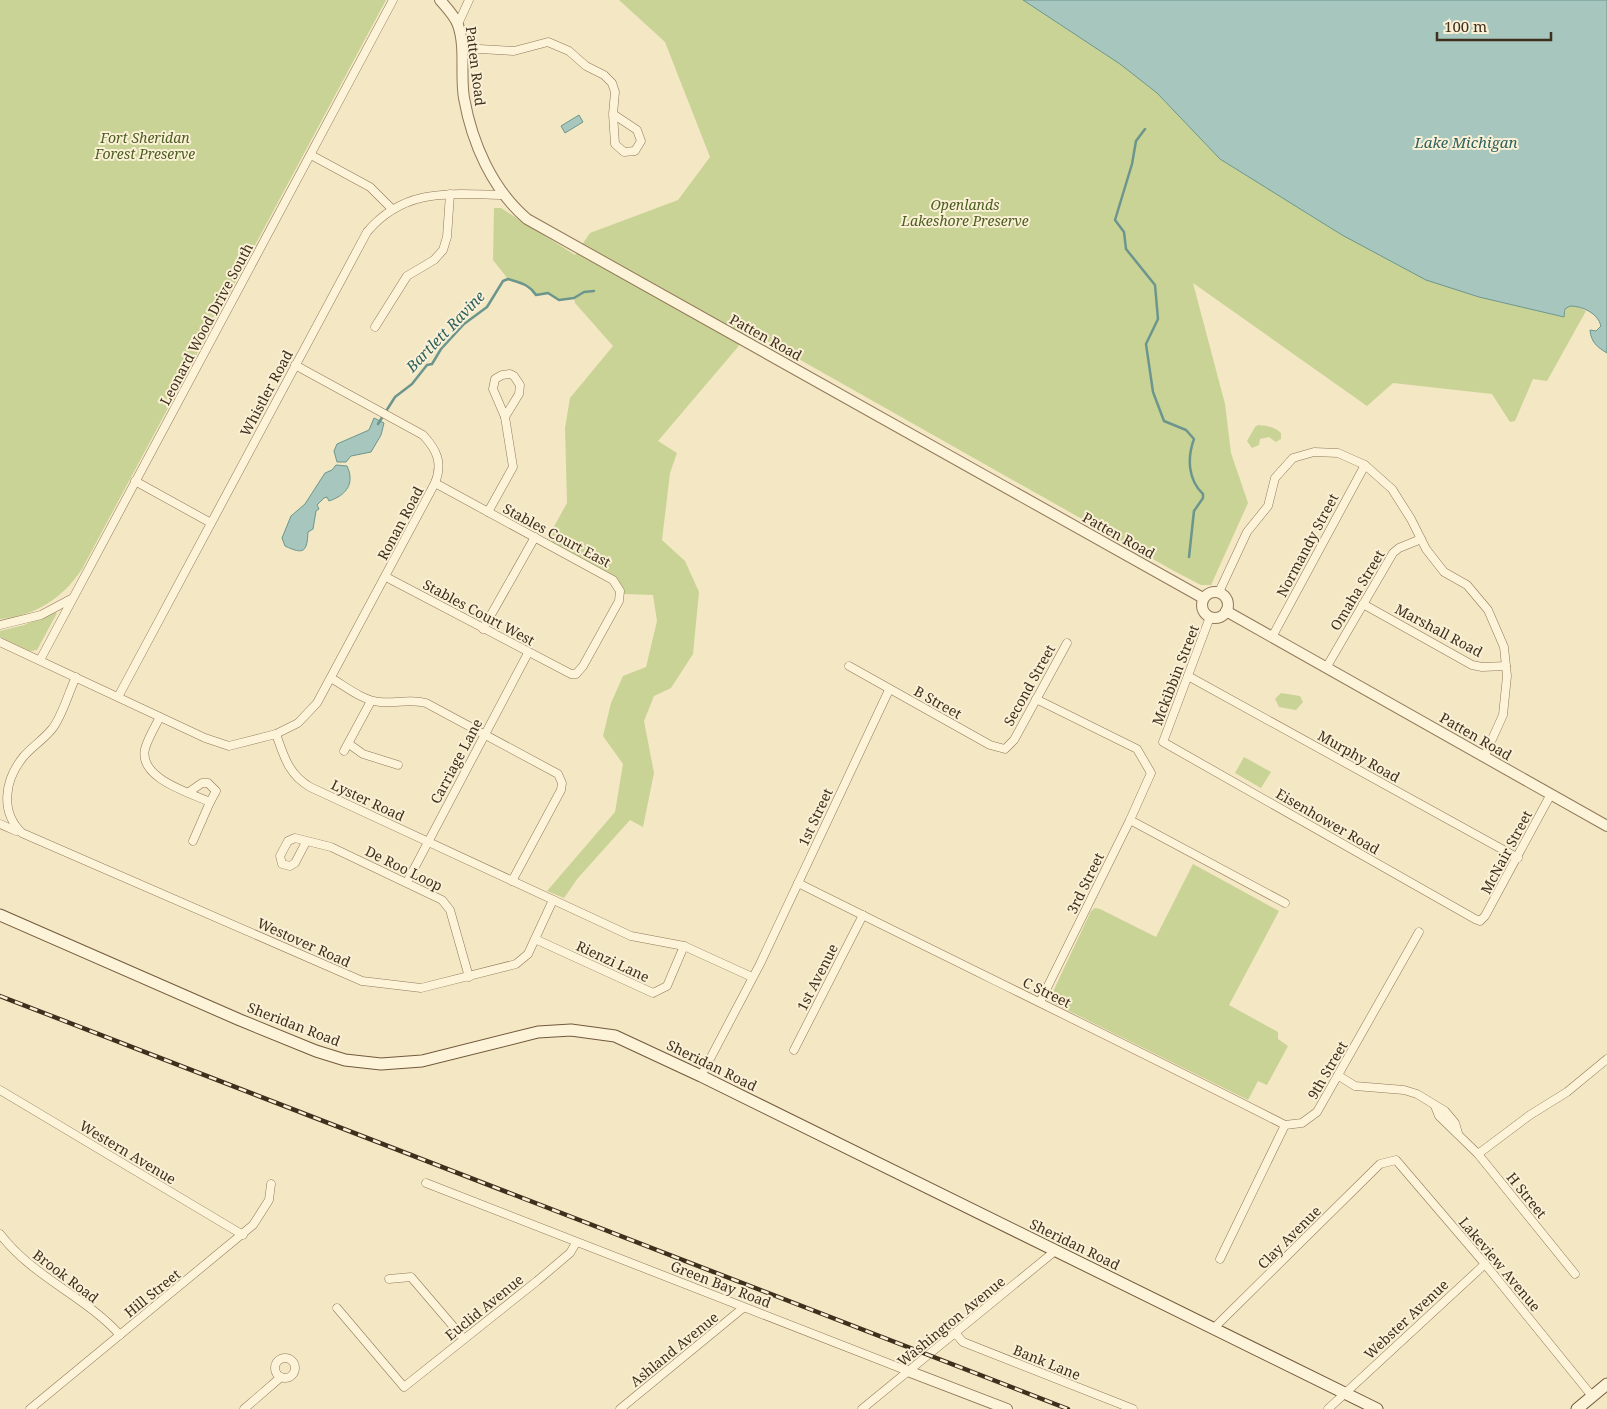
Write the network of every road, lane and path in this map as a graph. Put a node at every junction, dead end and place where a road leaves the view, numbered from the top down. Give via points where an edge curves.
1 (393, 0) edge
2 (440, 0) edge
3 (469, 0) edge
4 (458, 24) junction
5 (462, 48) junction
6 (613, 114) junction
7 (311, 155) junction
8 (450, 194) junction
9 (503, 195) junction
10 (392, 210) junction
11 (375, 327) dead end
12 (295, 366) junction
13 (505, 417) junction
14 (1365, 465) junction
15 (135, 481) junction
16 (435, 483) junction
17 (488, 512) junction
18 (211, 523) junction
19 (535, 537) junction
20 (1421, 539) junction
21 (386, 577) junction
22 (1219, 592) junction
23 (1203, 598) junction
24 (71, 599) junction
25 (1363, 604) junction
26 (1226, 611) junction
27 (1210, 617) junction
28 (0, 625) edge
29 (483, 629) junction
30 (1272, 637) junction
31 (0, 642) edge
32 (1067, 643) dead end
33 (528, 653) junction
34 (40, 660) junction
35 (849, 666) dead end
36 (1506, 666) junction
37 (1326, 668) junction
38 (560, 670) joint
39 (76, 676) junction
40 (1188, 676) junction
41 (331, 678) junction
42 (889, 690) junction
43 (118, 697) junction
44 (1036, 699) junction
45 (371, 701) junction
46 (160, 717) junction
47 (276, 734) junction
48 (484, 735) junction
49 (1014, 740) joint
50 (1163, 742) joint
51 (349, 744) junction
52 (344, 751) dead end
53 (1484, 757) junction
54 (398, 765) dead end
55 (189, 792) junction
56 (3, 794) edge
57 (1551, 794) junction
58 (210, 802) junction
59 (1130, 820) junction
60 (0, 824) edge
61 (1607, 826) edge
62 (22, 833) junction
63 (193, 841) dead end
64 (306, 842) dead end
65 (427, 842) junction
66 (1518, 858) junction
67 (512, 881) junction
68 (407, 882) junction
69 (798, 883) junction
70 (553, 900) junction
71 (1285, 903) dead end
72 (0, 915) edge
73 (863, 915) junction
74 (1480, 921) joint
75 (1419, 932) dead end
76 (535, 939) junction
77 (684, 946) junction
78 (469, 977) junction
79 (752, 977) junction
80 (1040, 1002) junction
81 (794, 1050) dead end
82 (1607, 1058) edge
83 (701, 1076) junction
84 (1339, 1076) junction
85 (0, 1090) edge
86 (1285, 1125) junction
87 (1478, 1154) junction
88 (1382, 1163) joint
89 (426, 1183) dead end
90 (271, 1184) dead end
91 (0, 1234) edge
92 (243, 1234) junction
93 (576, 1243) junction
94 (1055, 1251) junction
95 (1220, 1259) dead end
96 (1485, 1264) junction
97 (1575, 1274) dead end
98 (389, 1279) dead end
99 (337, 1308) dead end
100 (743, 1308) junction
101 (1213, 1328) junction
102 (955, 1333) junction
103 (120, 1335) junction
104 (464, 1340) junction
105 (908, 1371) junction
106 (282, 1377) dead end
107 (1607, 1384) edge
108 (1344, 1393) junction
109 (1592, 1396) junction
110 (30, 1409) edge
111 (244, 1409) edge
112 (620, 1409) edge
113 (862, 1409) edge
114 (1007, 1409) edge
115 (1132, 1409) edge
116 (1328, 1409) edge
117 (1377, 1409) edge
118 (1577, 1409) edge

1 - 7 street, Leonard Wood Drive South
2 - 4 street, Patten Road
3 - 4 street
4 - 5 street, Patten Road
5 - 6 street via 514,51 548,42 558,45 612,83 615,92
5 - 9 street, Patten Road via 464,97 475,137
6 - 6 street via 615,144 624,152 635,151 641,141 640,135
7 - 10 street via 370,187
7 - 15 street, Leonard Wood Drive South
8 - 9 street, Whistler Road
8 - 10 street, Whistler Road via 418,198
8 - 11 street via 443,250 434,260 407,276
9 - 23 street, Patten Road via 527,219
10 - 12 street, Whistler Road via 367,232
12 - 16 street, Ronan Road via 423,435 436,451 439,464
12 - 18 street, Whistler Road
13 - 13 street via 519,394 520,385 510,374 494,379 493,388
13 - 17 street via 513,467
14 - 20 street via 1392,489
14 - 22 street via 1338,453 1314,452 1293,458 1275,478 1268,506 1247,532
14 - 30 street, Normandy Street
15 - 18 street
15 - 24 street, Leonard Wood Drive South
16 - 17 street, Stables Court East
16 - 21 street, Ronan Road
17 - 19 street, Stables Court East
18 - 43 street, Whistler Road
19 - 29 street
19 - 38 street, Stables Court East via 613,580 620,591 619,601 583,666 576,674
20 - 25 street, Omaha Street via 1393,553
20 - 36 street via 1444,572 1467,585 1488,610 1504,646
21 - 29 street, Stables Court West
21 - 41 street, Ronan Road
22 - 23 street via 1210,592
22 - 26 street via 1228,601
23 - 27 street via 1202,608
24 - 28 street via 41,615
24 - 34 street, Leonard Wood Drive South
25 - 36 street, Marshall Road via 1472,664
25 - 37 street, Omaha Street
26 - 27 street via 1218,618
26 - 30 street, Patten Road
27 - 40 street, Mckibbin Street
29 - 33 street, Stables Court West
30 - 37 street, Patten Road
31 - 34 street
32 - 44 street, Second Street
33 - 38 street, Stables Court West
33 - 48 street, Carriage Lane
34 - 39 street
35 - 42 street, B Street
36 - 53 street via 1503,716
37 - 53 street, Patten Road
39 - 43 street
39 - 56 street, Westover Road via 53,728 20,762
40 - 50 street, Mckibbin Street
40 - 66 street, Murphy Road
41 - 45 street
41 - 47 street, Ronan Road via 308,715
42 - 49 street, B Street via 999,749 1005,749
42 - 69 street, 1st Street
43 - 46 street
44 - 49 street, Second Street
44 - 59 street, 3rd Street via 1137,749 1150,773
45 - 48 street via 417,700
45 - 51 street
46 - 47 street via 229,746
46 - 55 street via 145,750 147,766 160,779
47 - 65 street, Lyster Road via 288,767 300,781
48 - 65 street, Carriage Lane
48 - 67 street via 561,778 561,790
50 - 74 street, Eisenhower Road
51 - 52 street
51 - 54 street via 363,754
53 - 57 street, Patten Road
55 - 58 street
55 - 58 street via 202,783 208,783 216,791
56 - 62 street, Westover Road via 9,820
57 - 61 street, Patten Road
57 - 66 street, McNair Street
58 - 63 street
59 - 71 street
59 - 80 street, 3rd Street
60 - 62 street, Westover Road
62 - 78 street, Westover Road via 362,982 421,988
64 - 68 street, De Roo Loop via 331,847
65 - 67 street, Lyster Road
65 - 68 street, Carriage Lane
66 - 74 street, McNair Street
67 - 70 street, Lyster Road
68 - 78 street, De Roo Loop via 437,896 450,910
69 - 73 street, C Street
69 - 79 street, 1st Street
70 - 76 street, Westover Road
70 - 77 street, Lyster Road via 631,936
72 - 83 main road, Sheridan Road via 231,1016 345,1060 381,1064 422,1061 538,1032 571,1030 599,1032 624,1039
73 - 80 street, C Street
73 - 81 street, 1st Avenue
75 - 84 street, 9th Street
76 - 77 street, Rienzi Lane via 653,993 667,986
76 - 78 street, Westover Road via 528,954 516,964
77 - 79 street, Lyster Road
79 - 83 street, 1st Street
80 - 86 street, C Street
82 - 87 street via 1567,1092
83 - 94 main road, Sheridan Road
84 - 86 street, 9th Street via 1310,1119
84 - 87 street, H Street via 1355,1086 1417,1094 1435,1106 1445,1123
85 - 92 street, Western Avenue
86 - 95 street
87 - 97 street, H Street
88 - 96 street, Lakeview Avenue via 1396,1160
88 - 101 street, Clay Avenue
89 - 93 street, Green Bay Road
90 - 92 street, Hill Street via 269,1200
91 - 103 street, Brook Road via 30,1264 110,1323
92 - 103 street, Hill Street
93 - 100 street, Green Bay Road
93 - 104 street, Euclid Avenue via 570,1253
94 - 101 main road, Sheridan Road
94 - 102 street, Washington Avenue
96 - 108 street, Webster Avenue
96 - 109 street, Lakeview Avenue
98 - 104 street via 411,1277
99 - 104 street, Euclid Avenue via 404,1387
100 - 105 street, Green Bay Road
100 - 112 street, Ashland Avenue
101 - 108 main road, Sheridan Road
102 - 105 street, Washington Avenue
102 - 115 street, Bank Lane via 963,1342
103 - 110 street, Hill Street
105 - 113 street, Washington Avenue
105 - 114 street, Green Bay Road
106 - 111 street
107 - 109 main road
108 - 116 street
108 - 117 main road, Sheridan Road
109 - 118 main road

